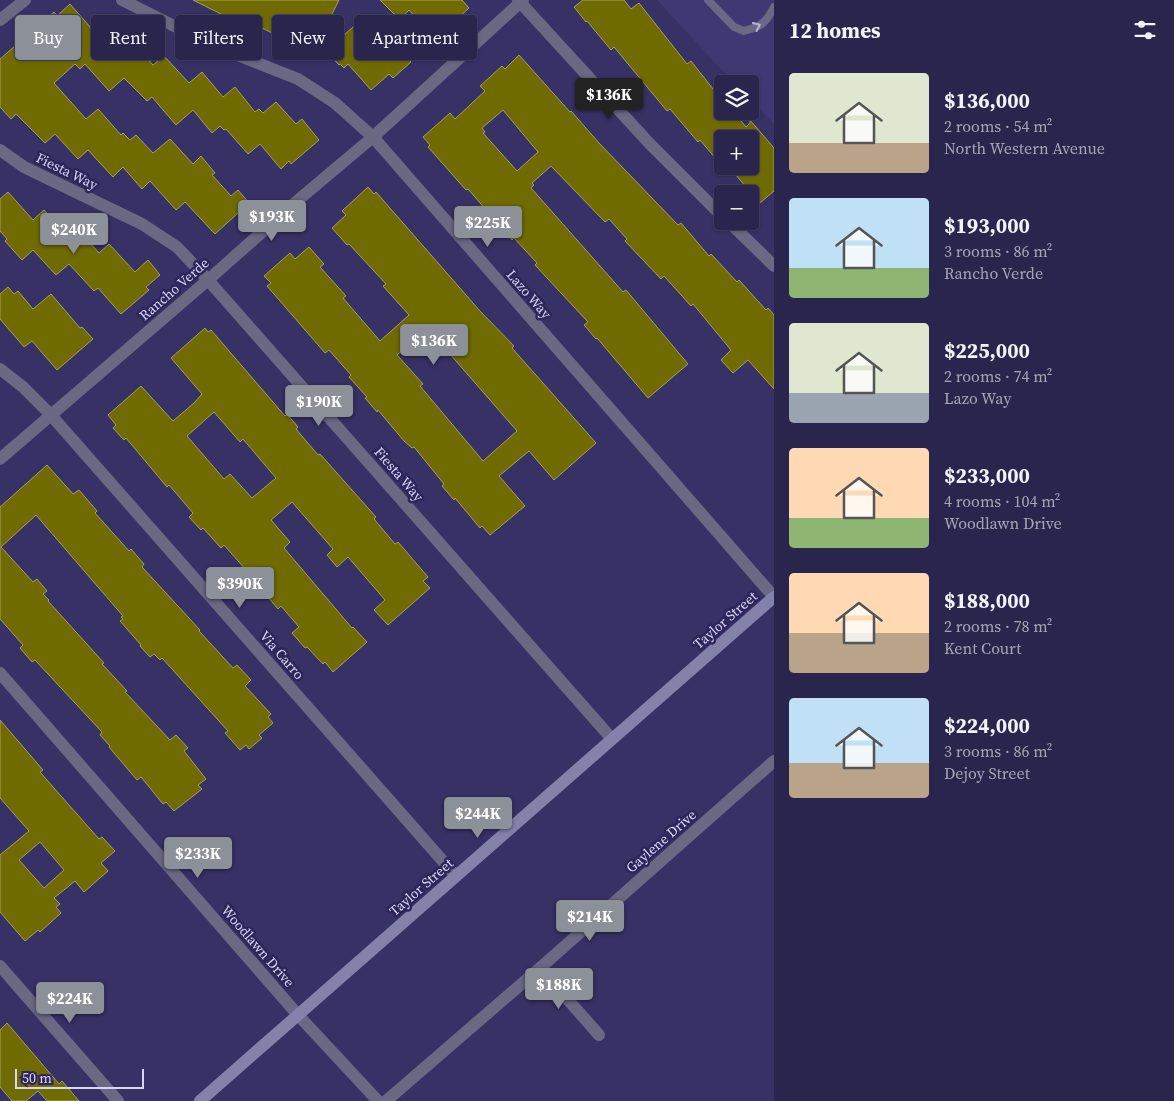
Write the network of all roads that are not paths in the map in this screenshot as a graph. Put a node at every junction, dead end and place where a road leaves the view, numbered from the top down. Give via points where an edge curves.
1 (25, 0) edge
2 (122, 0) edge
3 (708, 0) edge
4 (773, 0) edge
5 (520, 1) edge
6 (774, 6) edge
7 (0, 20) edge
8 (373, 137) junction
9 (0, 150) edge
10 (714, 208) edge
11 (737, 230) edge
12 (774, 266) edge
13 (208, 280) junction
14 (0, 369) edge
15 (50, 414) junction
16 (0, 459) edge
17 (774, 597) edge
18 (0, 673) edge
19 (612, 739) junction
20 (774, 762) edge
21 (456, 876) junction
22 (0, 966) edge
23 (540, 968) junction
24 (298, 1015) junction
25 (599, 1034) dead end
26 (118, 1101) edge
27 (200, 1101) edge
28 (378, 1101) edge
29 (386, 1101) edge

1 - 7 street
2 - 8 street, Lazo Way via 212,45 298,79 334,103
3 -> 6 lane via 734,27 744,31 766,22
4 - 6 lane
5 - 8 street, Rancho Verde
5 - 10 street via 649,143
8 - 13 street, Rancho Verde
8 - 17 street, Lazo Way
9 - 13 street, Fiesta Way via 24,167 142,224 177,247
11 - 12 street
13 - 15 street, Rancho Verde
13 - 19 street, Fiesta Way
14 - 15 street, Via Carro
15 - 16 street, Rancho Verde
15 - 21 street, Via Carro
17 - 19 street, Taylor Street
18 - 24 street, Woodlawn Drive
19 - 21 street, Taylor Street
20 - 23 street, Gaylene Drive
21 - 24 street, Taylor Street
22 - 26 street
23 - 25 street
23 - 29 street, Gaylene Drive
24 - 27 street, Taylor Street
24 - 28 street, Woodlawn Drive

